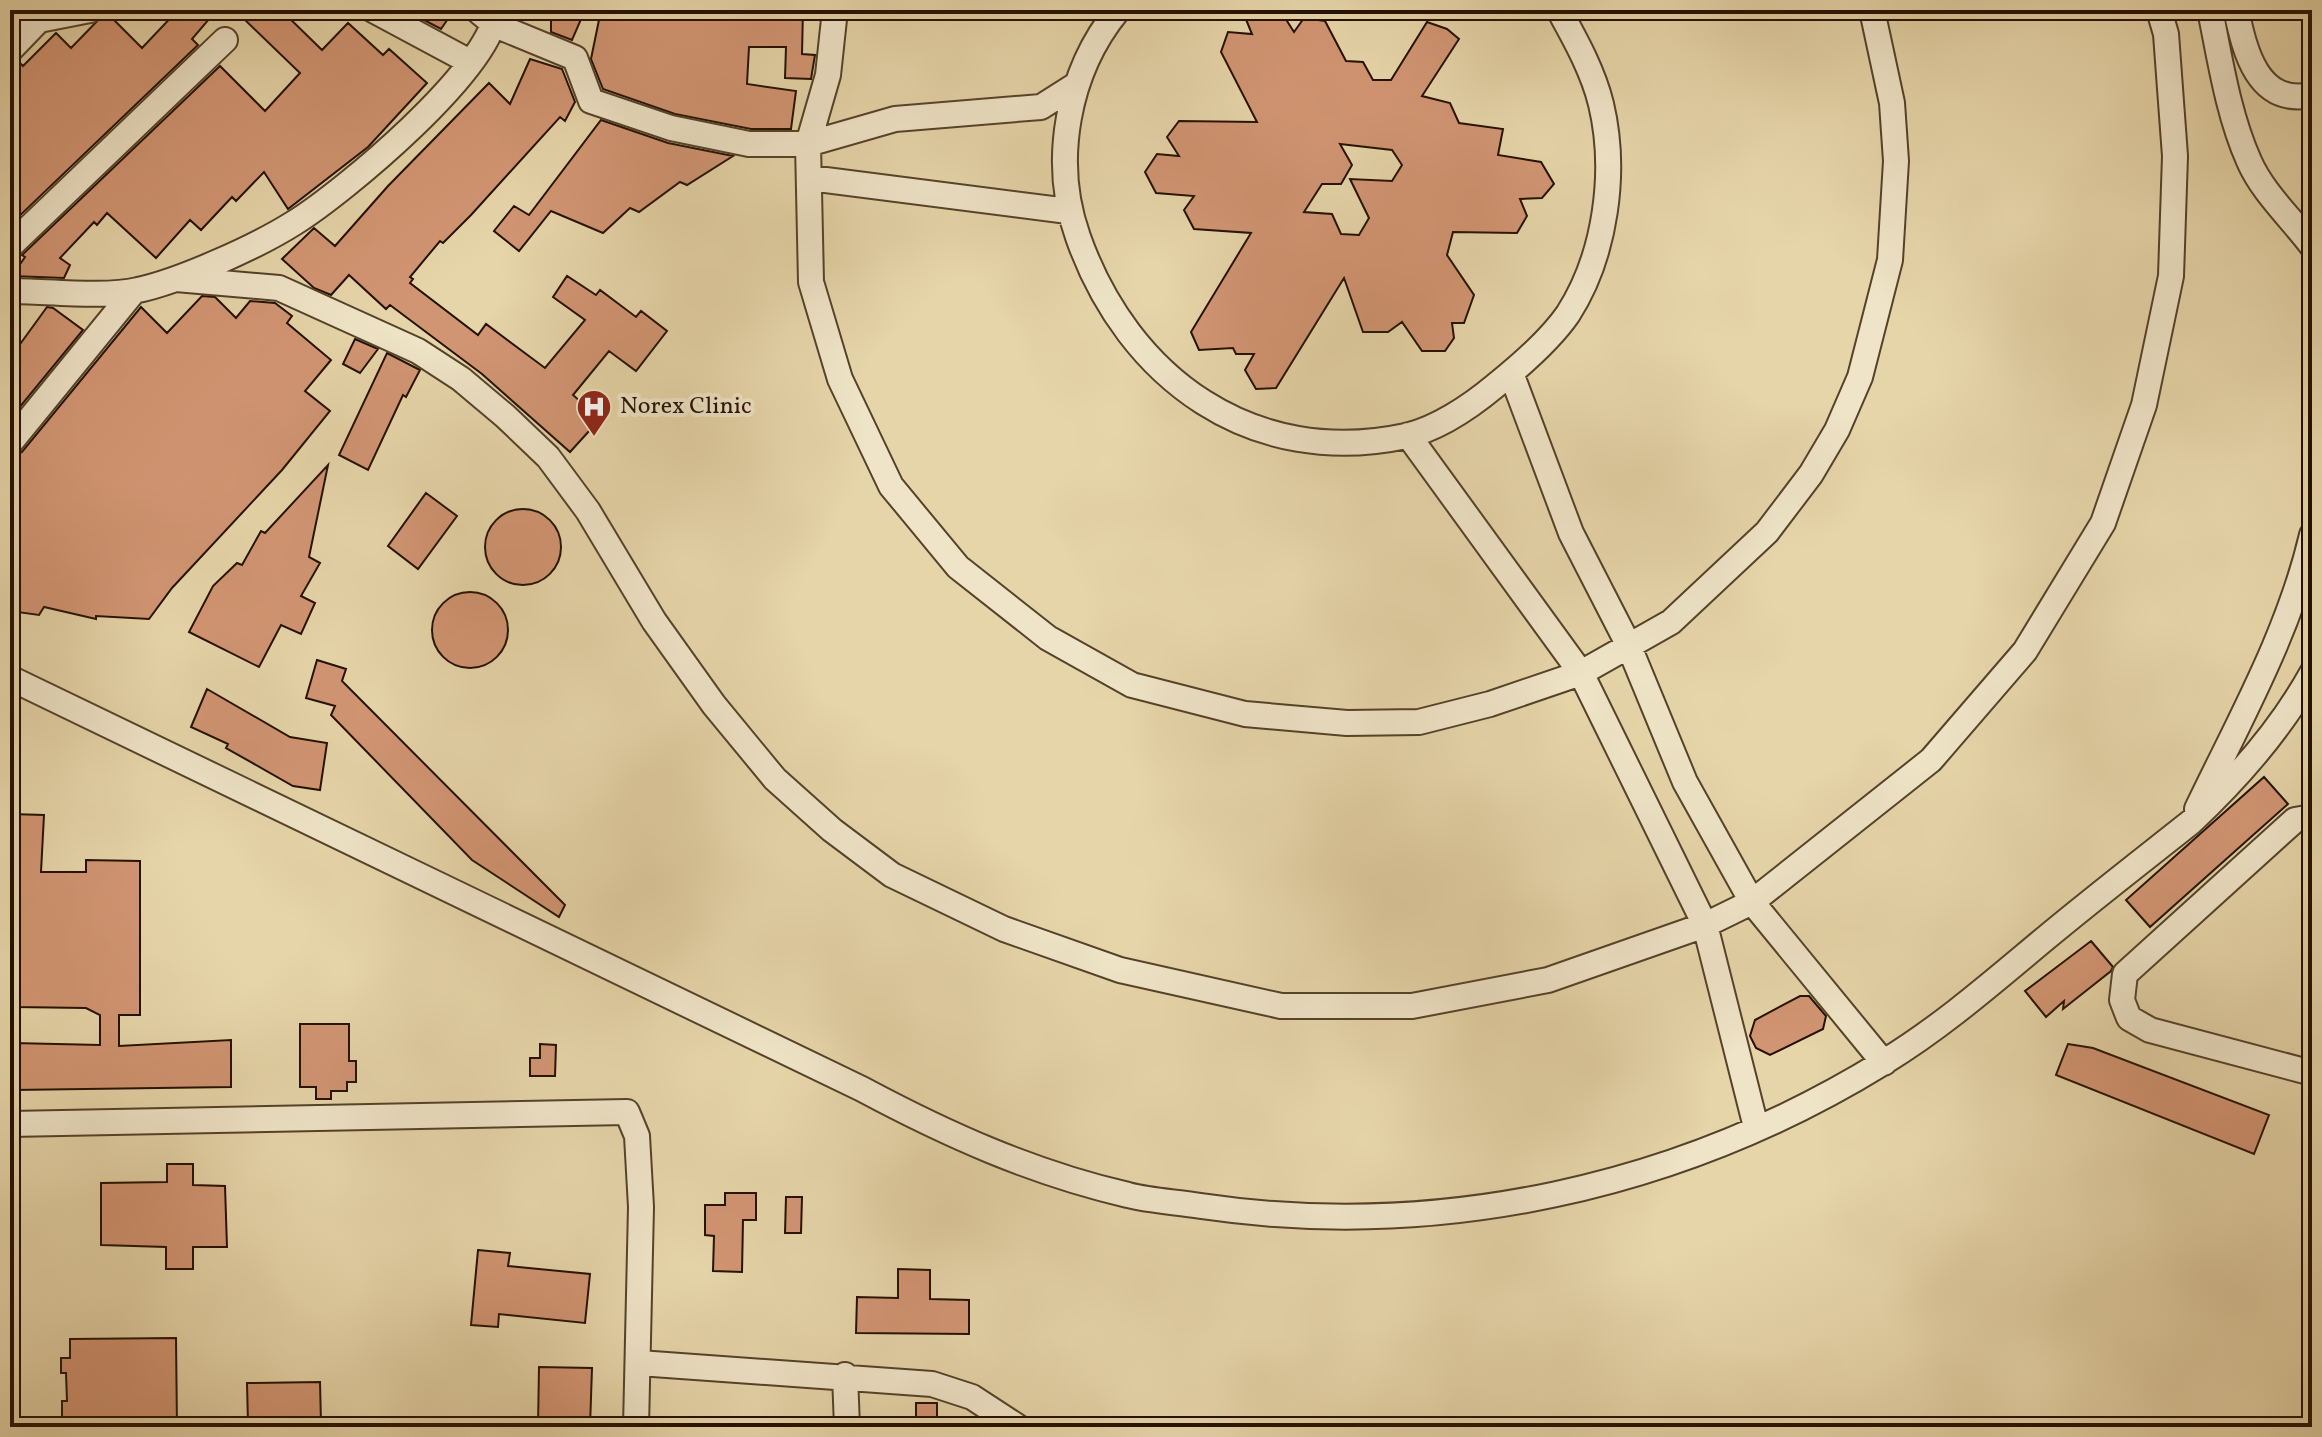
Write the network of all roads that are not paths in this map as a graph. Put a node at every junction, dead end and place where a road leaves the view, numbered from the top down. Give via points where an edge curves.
1 (90, 10) edge
2 (373, 10) edge
3 (835, 10) edge
4 (1118, 10) edge
5 (1559, 10) edge
6 (1872, 10) edge
7 (2159, 10) edge
8 (2210, 10) edge
9 (2236, 10) edge
10 (490, 15) edge
11 (10, 17) edge
12 (39, 20) junction
13 (225, 40) dead end
14 (10, 50) edge
15 (470, 62) junction
16 (1074, 86) junction
17 (2312, 95) edge
18 (808, 144) junction
19 (810, 178) junction
20 (1068, 211) junction
21 (10, 246) edge
22 (2312, 246) edge
23 (176, 279) junction
24 (10, 291) edge
25 (134, 291) junction
26 (1511, 373) junction
27 (1408, 435) junction
28 (10, 443) edge
29 (2312, 535) edge
30 (1628, 644) junction
31 (1581, 673) junction
32 (2312, 673) edge
33 (10, 678) edge
34 (2312, 817) edge
35 (2191, 822) junction
36 (1752, 902) junction
37 (1705, 925) junction
38 (1884, 1063) junction
39 (2312, 1073) edge
40 (10, 1124) edge
41 (1756, 1127) junction
42 (639, 1363) junction
43 (845, 1375) junction
44 (636, 1427) edge
45 (847, 1427) edge
46 (1018, 1427) edge

1 - 12 street
2 - 15 street
3 - 18 street via 828,75
4 - 16 street
5 - 26 street via 1601,103 1607,163 1604,220 1567,315
6 - 30 street via 1892,103 1895,215 1877,322 1860,377 1811,474 1767,532 1671,622
7 - 36 street via 2166,34 2175,156 2171,276 2144,405 2103,523 2025,651 1931,760
8 - 22 street via 2249,161
9 - 17 street via 2256,74 2286,95
10 - 15 street
10 - 18 street via 575,58 591,101 671,128 749,144
11 - 12 street
12 - 14 street
13 - 21 street
15 - 23 street via 441,98 369,165 293,224
16 - 18 street via 1041,107 895,119
16 - 20 street via 1067,125
18 - 19 street
19 - 20 street
19 - 31 street via 811,282 840,379 891,486 958,567 1048,638 1132,685 1245,714 1347,723 1419,722
20 - 27 street via 1109,308 1139,351 1206,406 1278,436 1335,443
23 - 25 street
23 - 37 street via 279,288 418,351 461,379 548,457 588,511 654,621 775,779 892,875 1004,929 1120,970 1222,995 1281,1006 1412,1006 1548,980
24 - 25 street
25 - 28 street
26 - 27 street via 1471,406
26 - 30 street via 1571,533
27 - 31 street
29 - 35 street via 2284,631
30 - 31 street
30 - 36 street via 1685,782
31 - 37 street
32 - 35 street via 2264,745
33 - 41 street via 862,1089 949,1136 1129,1196 1252,1213 1416,1215 1498,1207 1643,1171
34 - 39 street via 2295,820 2125,974 2122,1000 2129,1018 2150,1030
35 - 38 street via 1933,1031
36 - 37 street
36 - 38 street
37 - 41 street
38 - 41 street via 1799,1110
40 - 42 street via 627,1112 637,1136 641,1207
42 - 43 street
42 - 44 street
43 - 45 street
43 - 46 street via 932,1384 972,1397

